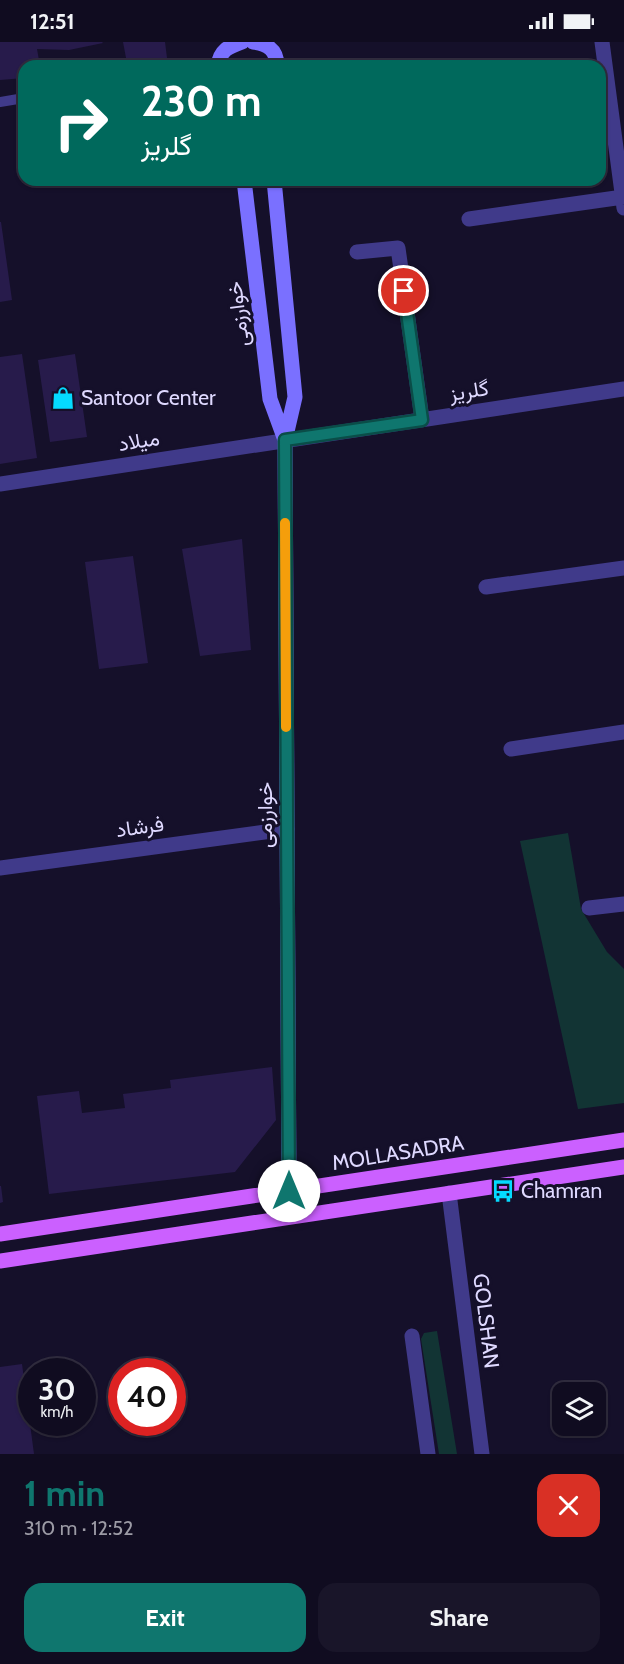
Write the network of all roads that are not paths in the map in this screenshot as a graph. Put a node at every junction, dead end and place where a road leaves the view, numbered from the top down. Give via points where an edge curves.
1 (242, 42) edge
2 (253, 42) edge
3 (278, 42) edge
4 (602, 42) edge
5 (219, 60) edge
6 (276, 60) edge
7 (277, 60) edge
8 (605, 60) edge
9 (606, 68) edge
10 (18, 99) edge
11 (0, 102) edge
12 (621, 167) edge
13 (245, 186) edge
14 (275, 186) edge
15 (623, 202) edge
16 (469, 219) dead end
17 (357, 252) dead end
18 (624, 389) edge
19 (422, 420) junction
20 (285, 440) junction
21 (0, 484) edge
22 (624, 568) edge
23 (486, 586) dead end
24 (624, 732) edge
25 (511, 749) dead end
26 (286, 829) junction
27 (0, 867) edge
28 (624, 904) edge
29 (589, 908) dead end
30 (624, 1140) edge
31 (624, 1167) edge
32 (289, 1191) junction
33 (448, 1193) junction
34 (0, 1234) edge
35 (0, 1261) edge
36 (412, 1336) dead end
37 (428, 1454) edge
38 (482, 1454) edge

1 - 5 street via 229,47
2 - 6 street via 273,49
3 - 7 street
4 - 8 street
9 - 12 street
10 - 11 lane
12 - 15 street
13 - 20 street, خوارزمی via 270,399
14 - 20 street, خوارزمی via 295,397
15 - 16 street
17 - 19 street via 398,248
18 - 19 street, گلریز
19 - 20 street, گلریز
20 - 21 street, میلاد
20 - 26 street, خوارزمی
22 - 23 street
24 - 25 street
26 - 27 street, فرشاد
26 - 32 street, خوارزمی
28 - 29 street
30 - 32 main road, MOLLASADRA
31 - 33 main road
32 - 34 main road, MOLLASADRA
33 - 35 main road
33 - 38 street, GOLSHAN
36 - 37 street

